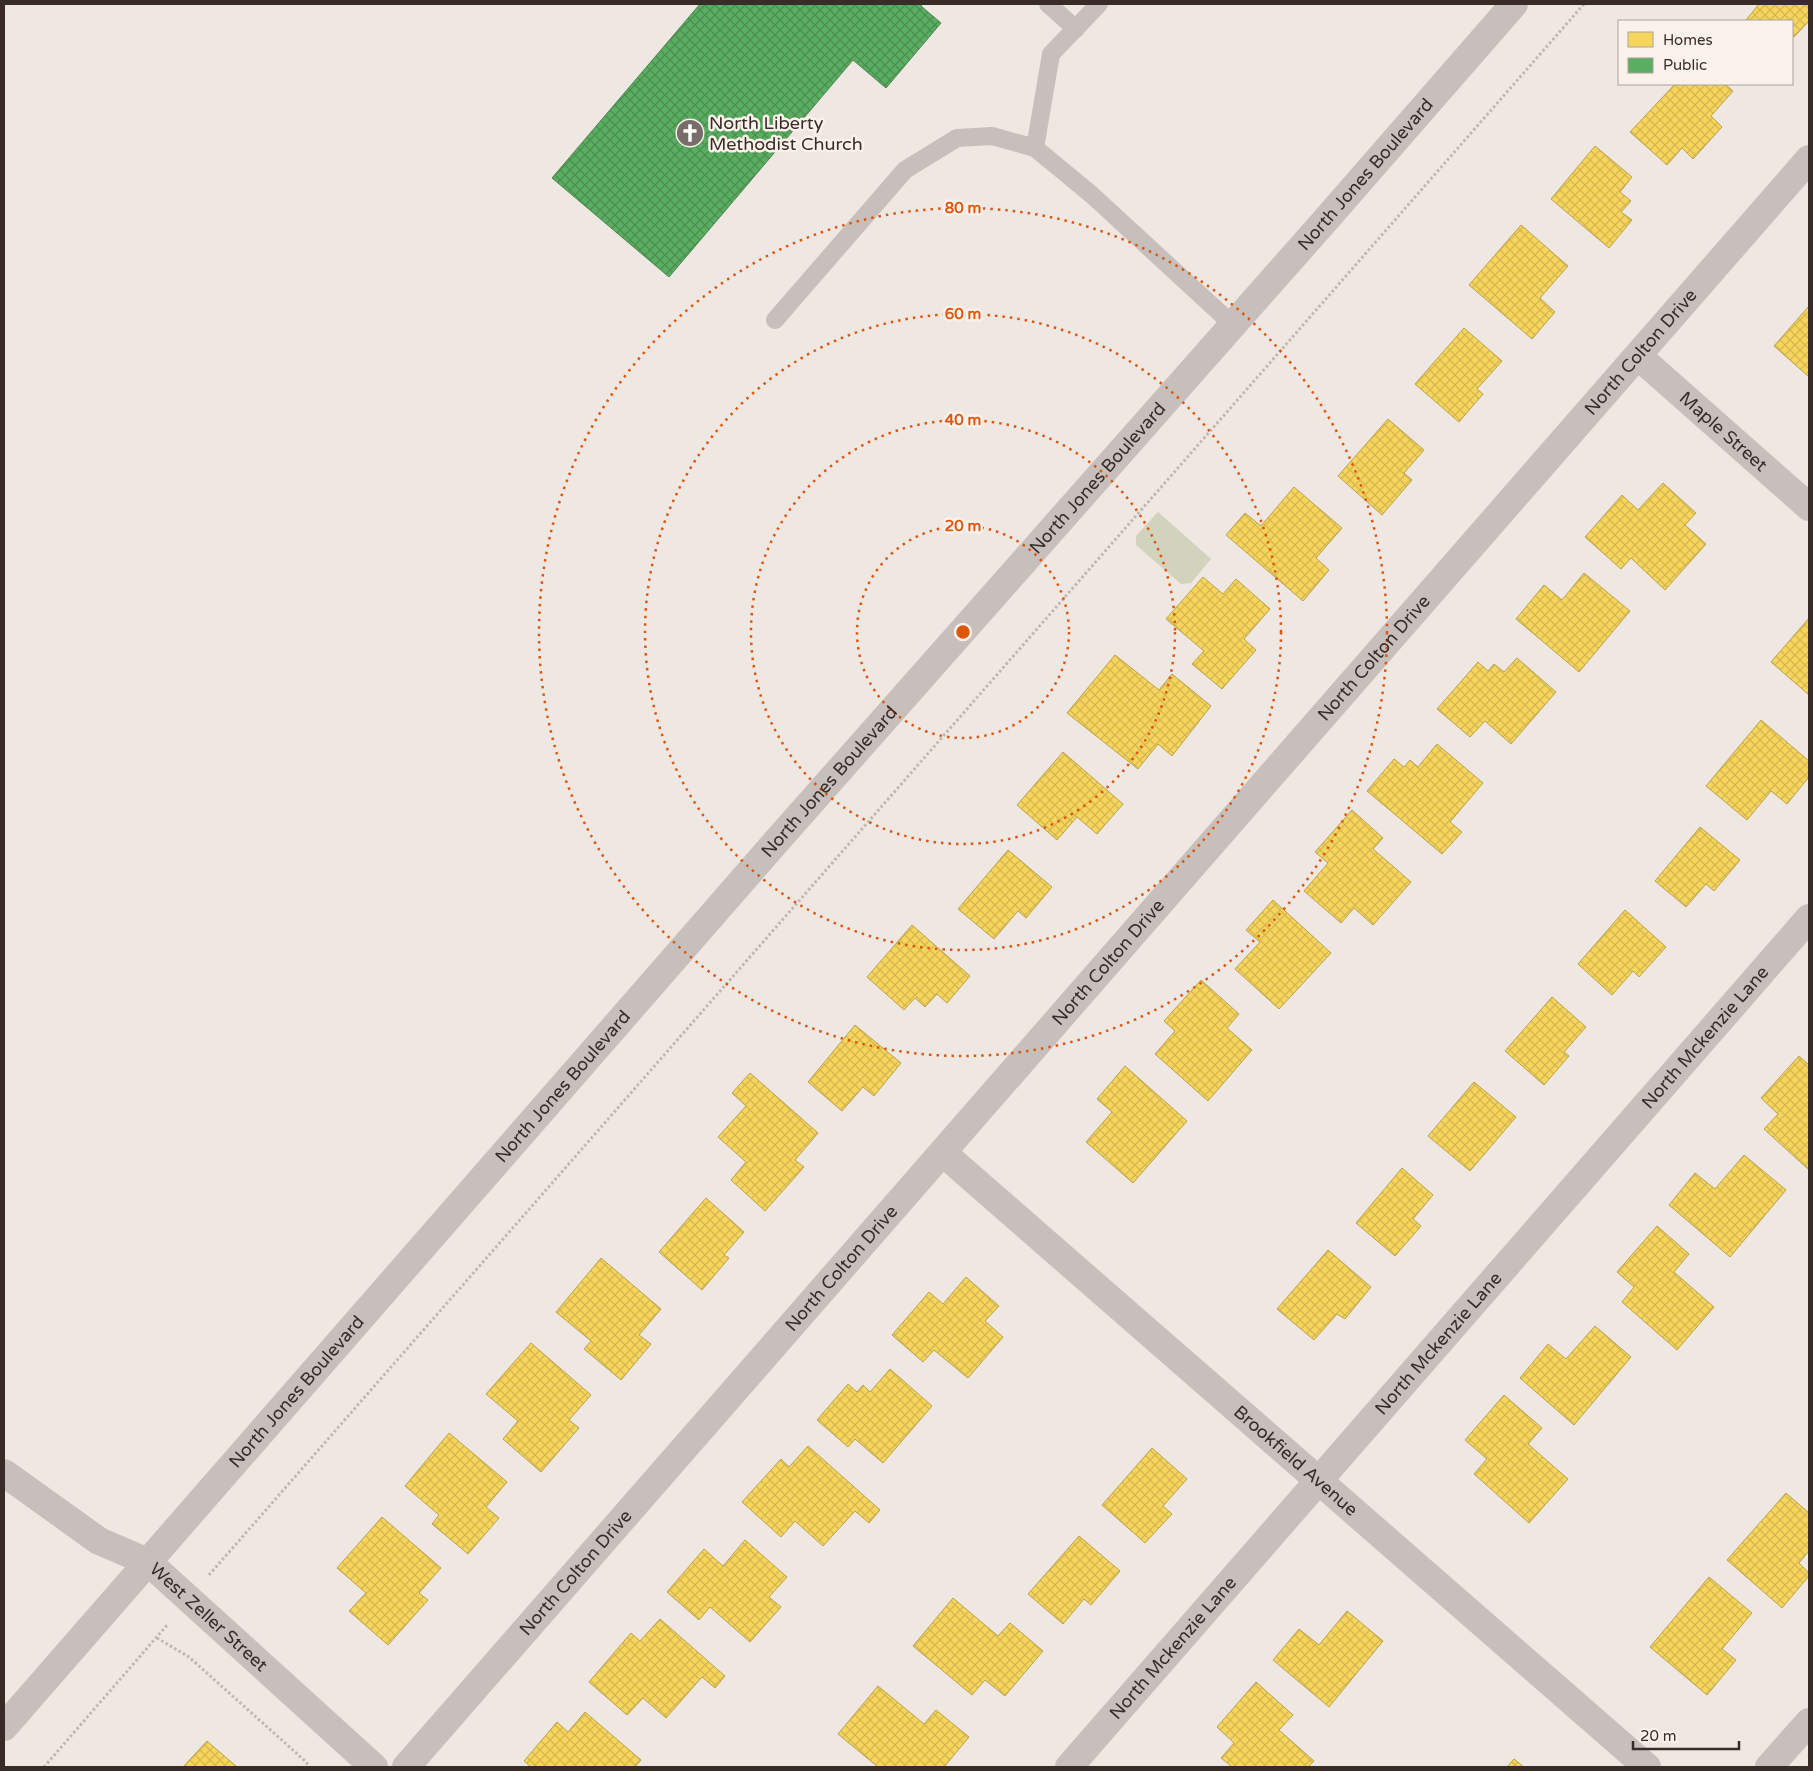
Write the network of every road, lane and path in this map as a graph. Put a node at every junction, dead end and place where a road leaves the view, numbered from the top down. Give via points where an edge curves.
1 (1048, 4) edge
2 (1099, 4) edge
3 (1514, 4) edge
4 (1584, 4) edge
5 (1076, 28) junction
6 (1035, 148) junction
7 (1809, 159) edge
8 (774, 320) dead end
9 (1233, 325) junction
10 (1638, 356) junction
11 (1809, 506) edge
12 (1809, 918) edge
13 (943, 1153) junction
14 (4, 1473) edge
15 (1319, 1481) junction
16 (148, 1562) junction
17 (190, 1598) junction
18 (157, 1638) junction
19 (1809, 1722) edge
20 (4, 1727) edge
21 (44, 1767) edge
22 (310, 1767) edge
23 (374, 1767) edge
24 (406, 1767) edge
25 (1069, 1767) edge
26 (1647, 1767) edge
27 (1769, 1767) edge

1 - 5 lane
2 - 5 lane
3 - 9 street, North Jones Boulevard
4 - 17 path
5 - 6 lane via 1051,54
6 - 8 lane via 992,136 957,138 905,170
6 - 9 lane via 1092,195
7 - 10 street, North Colton Drive
9 - 16 street, North Jones Boulevard via 782,835
10 - 11 street, Maple Street
10 - 13 street, North Colton Drive
12 - 15 street, North Mckenzie Lane
13 - 15 street, Brookfield Avenue
13 - 24 street, North Colton Drive
14 - 16 street, West Zeller Street via 99,1541
15 - 25 street, North Mckenzie Lane
15 - 26 street, Brookfield Avenue
16 - 17 street, West Zeller Street
16 - 20 street, North Jones Boulevard
17 - 18 path
17 - 23 street, West Zeller Street
18 - 21 path
18 - 22 path via 189,1657
19 - 27 street

